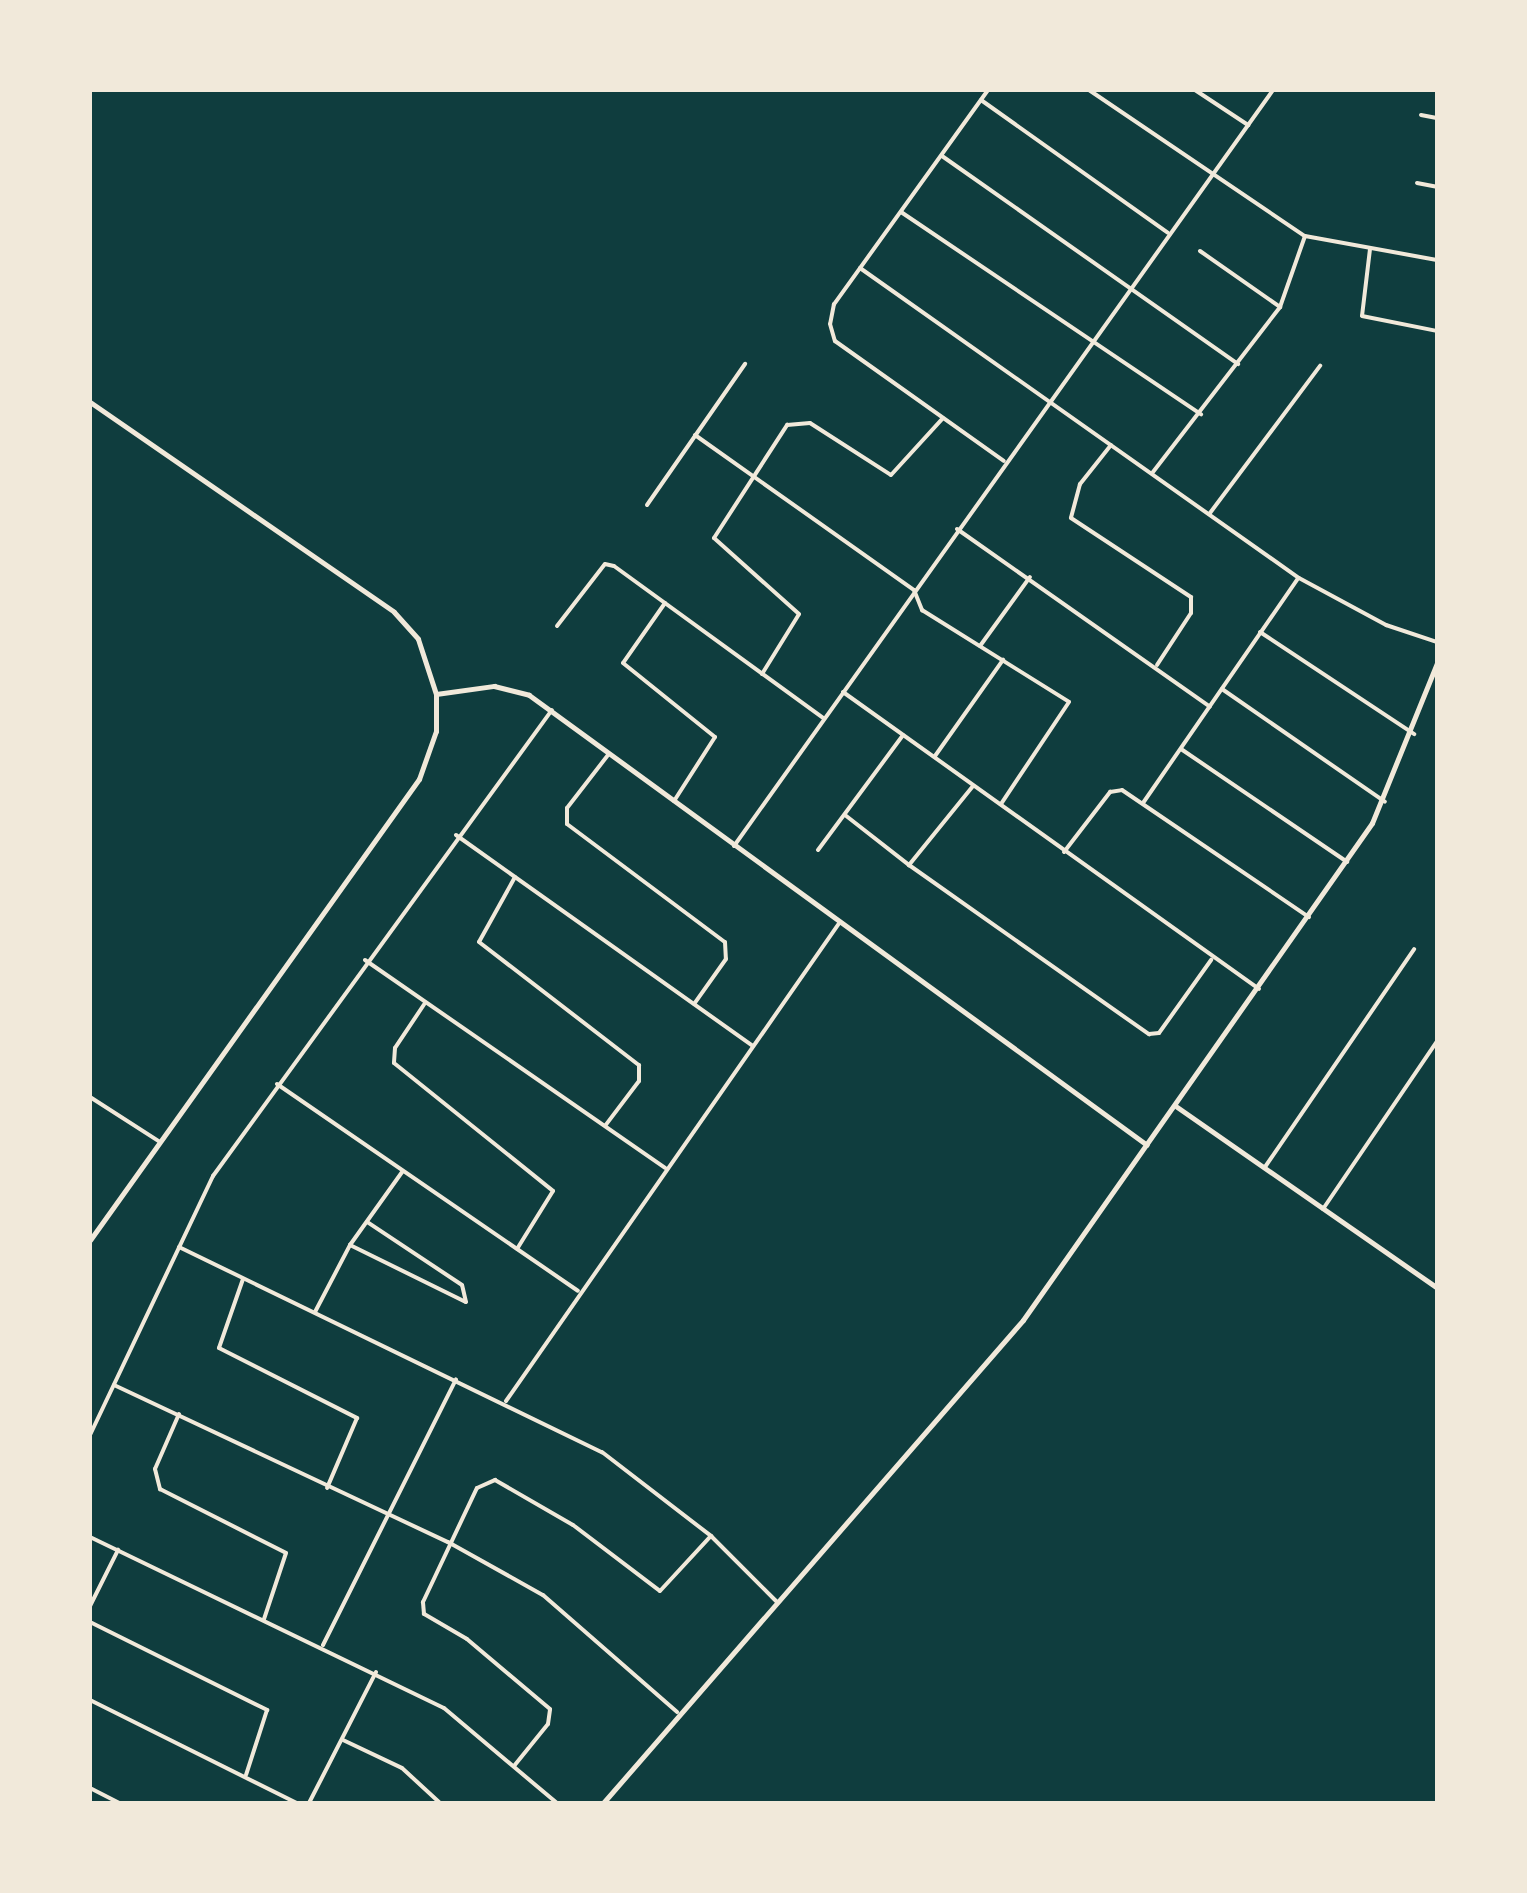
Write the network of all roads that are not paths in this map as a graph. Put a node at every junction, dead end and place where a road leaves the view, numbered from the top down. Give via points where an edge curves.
1 (988, 90) edge
2 (1089, 90) edge
3 (1195, 90) edge
4 (1273, 90) edge
5 (981, 100) junction
6 (1421, 115) dead end
7 (1437, 118) edge
8 (1248, 125) junction
9 (941, 155) junction
10 (1212, 174) junction
11 (1417, 183) dead end
12 (1437, 187) edge
13 (901, 212) junction
14 (1169, 234) junction
15 (1305, 236) junction
16 (1370, 249) junction
17 (1200, 251) dead end
18 (1437, 260) edge
19 (860, 268) junction
20 (1131, 290) junction
21 (1280, 307) junction
22 (1437, 331) edge
23 (1094, 344) junction
24 (745, 364) dead end
25 (1238, 364) junction
26 (1320, 366) dead end
27 (1051, 398) junction
28 (90, 402) edge
29 (1201, 414) junction
30 (943, 418) junction
31 (695, 435) junction
32 (1111, 445) junction
33 (1004, 461) junction
34 (1153, 472) junction
35 (752, 477) junction
36 (647, 505) dead end
37 (1210, 513) junction
38 (957, 529) junction
39 (1030, 577) junction
40 (1299, 578) junction
41 (914, 590) junction
42 (665, 603) junction
43 (557, 626) dead end
44 (1260, 632) junction
45 (1437, 642) edge
46 (980, 646) junction
47 (1003, 660) junction
48 (1437, 663) edge
49 (1157, 665) junction
50 (762, 674) junction
51 (1222, 689) junction
52 (843, 692) junction
53 (436, 694) junction
54 (1210, 707) junction
55 (552, 710) junction
56 (824, 719) junction
57 (1414, 734) junction
58 (903, 735) junction
59 (1181, 749) junction
60 (608, 755) junction
61 (935, 757) junction
62 (973, 786) junction
63 (674, 801) junction
64 (1385, 802) junction
65 (1143, 803) junction
66 (1001, 804) junction
67 (845, 815) junction
68 (456, 835) junction
69 (734, 846) junction
70 (818, 850) dead end
71 (1064, 852) junction
72 (1347, 862) junction
73 (909, 865) junction
74 (515, 877) junction
75 (1309, 917) junction
76 (840, 922) junction
77 (1414, 949) dead end
78 (365, 960) junction
79 (1211, 960) junction
80 (1259, 989) junction
81 (425, 1003) junction
82 (694, 1004) junction
83 (1437, 1041) edge
84 (753, 1046) junction
85 (277, 1084) junction
86 (90, 1097) edge
87 (1177, 1107) junction
88 (605, 1126) junction
89 (160, 1142) junction
90 (1147, 1145) junction
91 (1265, 1167) junction
92 (665, 1168) junction
93 (402, 1172) junction
94 (1323, 1209) junction
95 (367, 1222) junction
96 (90, 1240) edge
97 (350, 1245) junction
98 (179, 1247) junction
99 (517, 1249) junction
100 (243, 1279) junction
101 (1437, 1288) edge
102 (578, 1291) junction
103 (315, 1313) junction
104 (456, 1379) junction
105 (114, 1385) junction
106 (506, 1401) junction
107 (179, 1414) junction
108 (90, 1435) edge
109 (327, 1488) junction
110 (388, 1518) junction
111 (711, 1536) junction
112 (90, 1537) edge
113 (448, 1542) junction
114 (118, 1550) junction
115 (778, 1604) junction
116 (90, 1606) edge
117 (264, 1619) junction
118 (90, 1622) edge
119 (323, 1646) junction
120 (376, 1672) junction
121 (90, 1700) edge
122 (677, 1712) junction
123 (342, 1740) junction
124 (514, 1766) junction
125 (246, 1775) junction
126 (90, 1788) edge
127 (120, 1803) edge
128 (297, 1803) edge
129 (309, 1803) edge
130 (440, 1803) edge
131 (557, 1803) edge
132 (603, 1803) edge

1 - 5 street
2 - 10 street
3 - 8 street
4 - 8 street
5 - 9 street
5 - 14 street
6 - 7 street
8 - 10 street
9 - 13 street
9 - 20 street
10 - 14 street
10 - 15 street
11 - 12 street
13 - 19 street
13 - 23 street
14 - 20 street
15 - 16 street
15 - 21 street
16 - 18 street
16 - 22 street via 1362,316
17 - 21 street
19 - 27 street
19 - 30 street via 834,304 835,341
20 - 23 street
20 - 25 street
21 - 25 street
23 - 27 street
23 - 29 street
24 - 31 street
25 - 29 street
26 - 37 street
27 - 32 street
27 - 33 street
28 - 53 street via 394,612 418,639
29 - 34 street
30 - 33 street
30 - 35 street via 891,475 798,420 787,425
31 - 35 street
31 - 36 street
32 - 34 street
32 - 49 street via 1080,484 1071,518 1191,597 1191,613
33 - 38 street
34 - 37 street
35 - 41 street
35 - 50 street via 714,538 799,614
37 - 40 street
38 - 39 street
38 - 41 street
39 - 46 street
39 - 49 street
40 - 44 street
40 - 45 street via 1386,625
41 - 46 street via 922,610
41 - 52 street
42 - 43 street via 605,564
42 - 50 street
42 - 63 street via 623,663 715,737
44 - 51 street
44 - 57 street
46 - 47 street
47 - 61 street
47 - 66 street via 1069,702
48 - 57 street
49 - 54 street
50 - 56 street
51 - 54 street
51 - 64 street
52 - 56 street
52 - 58 street
53 - 55 street via 514,689
53 - 89 street via 436,731 419,779
54 - 59 street
55 - 60 street
55 - 68 street
56 - 69 street
57 - 64 street
58 - 61 street
58 - 67 street
59 - 65 street
59 - 72 street
60 - 63 street
60 - 82 street via 567,808 567,824 725,942 726,959
61 - 62 street
62 - 66 street
62 - 73 street
63 - 69 street
64 - 72 street
65 - 71 street via 1113,790
65 - 75 street
66 - 71 street
67 - 70 street
67 - 73 street
68 - 74 street
68 - 78 street
69 - 76 street
71 - 79 street
72 - 75 street
73 - 79 street via 1149,1034 1159,1033
74 - 82 street
74 - 88 street via 479,942 639,1065 639,1081
75 - 80 street
76 - 84 street
76 - 90 street
77 - 91 street
78 - 81 street
78 - 85 street
79 - 80 street
80 - 87 street
81 - 88 street
81 - 99 street via 395,1048 398,1069 553,1191
82 - 84 street
83 - 94 street
84 - 92 street
85 - 93 street
85 - 98 street via 213,1176
86 - 89 street
87 - 90 street
87 - 91 street
88 - 92 street
89 - 96 street
90 - 115 street via 1023,1320
91 - 94 street
92 - 102 street
93 - 95 street
93 - 99 street
94 - 101 street
95 - 97 street
95 - 97 street via 462,1285 466,1302
97 - 103 street
98 - 100 street
98 - 105 street
99 - 102 street
100 - 103 street
100 - 109 street via 219,1348 357,1418
102 - 106 street
103 - 104 street
104 - 106 street
104 - 110 street
105 - 107 street
105 - 108 street
106 - 111 street via 602,1452
107 - 109 street
107 - 117 street via 155,1469 160,1489 286,1553
109 - 110 street
110 - 113 street
110 - 119 street
111 - 113 street via 660,1591 573,1525 495,1480 477,1488
111 - 115 street
112 - 114 street
113 - 122 street via 543,1595
113 - 124 street via 424,1614 467,1639 550,1709 548,1724
114 - 116 street
114 - 117 street
115 - 122 street
117 - 119 street
118 - 125 street via 267,1710
119 - 120 street
120 - 123 street
120 - 124 street via 444,1708
121 - 125 street
122 - 132 street
123 - 129 street
123 - 130 street via 402,1768
124 - 131 street
125 - 128 street
126 - 127 street

